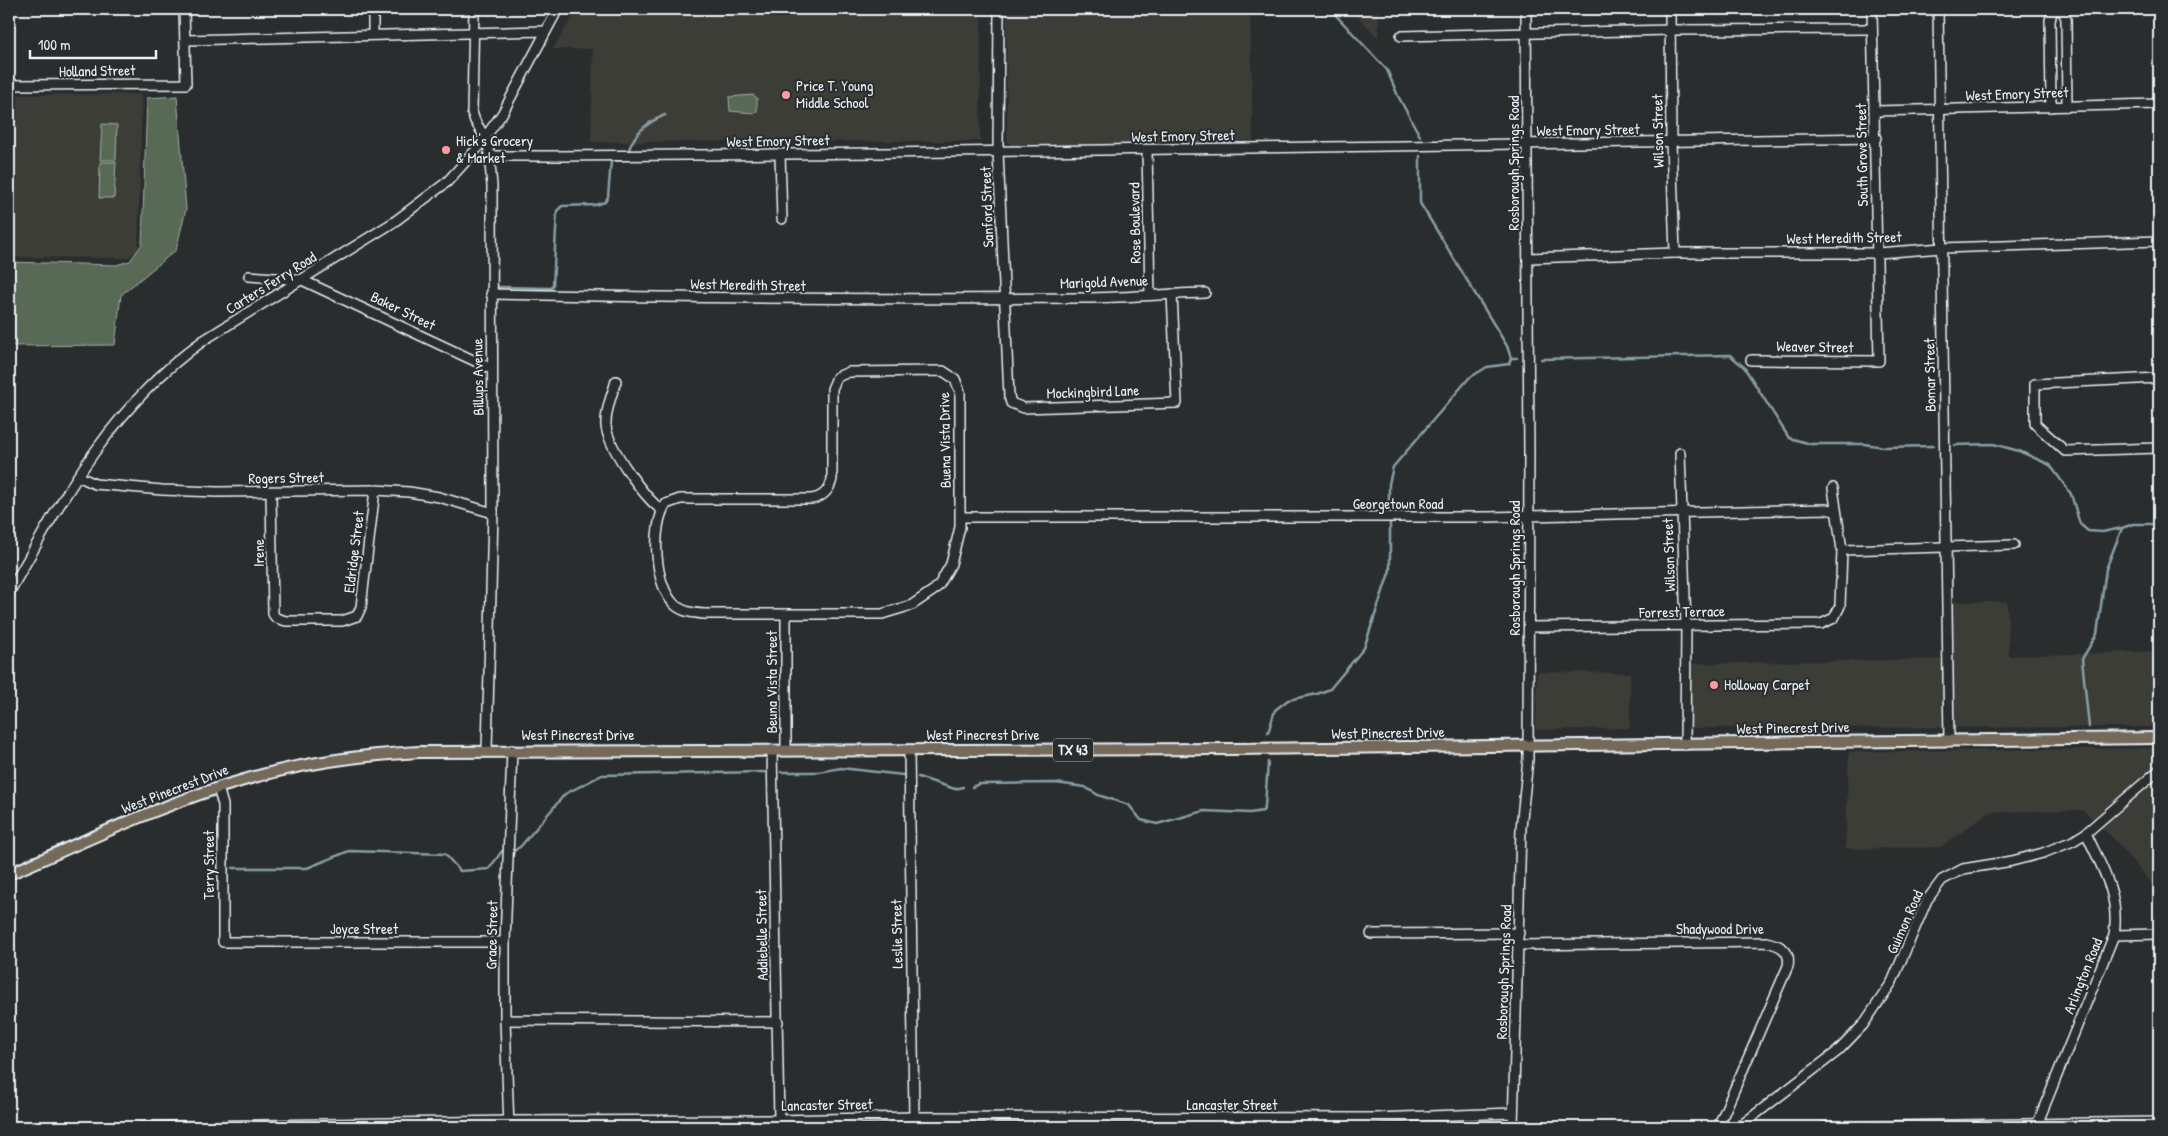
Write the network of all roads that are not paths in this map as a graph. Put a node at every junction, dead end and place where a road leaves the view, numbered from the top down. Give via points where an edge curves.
1 (184, 9) edge
2 (373, 9) edge
3 (474, 9) edge
4 (558, 9) edge
5 (999, 9) edge
6 (1526, 9) edge
7 (1670, 9) edge
8 (1872, 9) edge
9 (1938, 9) edge
10 (1872, 29) junction
11 (1671, 30) junction
12 (546, 31) junction
13 (473, 33) junction
14 (1527, 33) junction
15 (373, 35) junction
16 (1401, 36) dead end
17 (186, 40) junction
18 (9, 86) edge
19 (2159, 104) edge
20 (2067, 106) junction
21 (2051, 107) junction
22 (1876, 111) junction
23 (1940, 111) junction
24 (486, 137) junction
25 (1876, 138) junction
26 (1672, 143) junction
27 (1528, 145) junction
28 (1147, 150) junction
29 (998, 152) junction
30 (490, 156) junction
31 (780, 156) junction
32 (782, 219) dead end
33 (2159, 241) edge
34 (1942, 248) junction
35 (1675, 253) junction
36 (1878, 253) junction
37 (1528, 258) junction
38 (249, 276) dead end
39 (302, 280) junction
40 (1205, 293) dead end
41 (491, 294) junction
42 (1172, 294) junction
43 (1150, 295) junction
44 (1004, 298) junction
45 (1751, 360) dead end
46 (1879, 361) joint
47 (492, 369) junction
48 (2159, 378) edge
49 (616, 380) dead end
50 (1011, 404) joint
51 (2159, 448) edge
52 (1680, 453) dead end
53 (78, 476) junction
54 (1833, 488) dead end
55 (375, 490) junction
56 (272, 492) junction
57 (662, 510) junction
58 (1835, 511) junction
59 (493, 513) junction
60 (1681, 514) junction
61 (1529, 517) junction
62 (960, 518) junction
63 (2014, 545) dead end
64 (1947, 547) junction
65 (1842, 550) junction
66 (9, 593) edge
67 (273, 614) joint
68 (786, 614) junction
69 (1686, 626) junction
70 (1529, 627) junction
71 (2159, 738) edge
72 (1949, 741) junction
73 (1685, 745) junction
74 (1528, 746) junction
75 (487, 750) junction
76 (512, 750) junction
77 (772, 750) junction
78 (786, 750) junction
79 (909, 750) junction
80 (2159, 770) edge
81 (218, 788) junction
82 (2086, 833) junction
83 (9, 874) edge
84 (1519, 933) junction
85 (1371, 934) dead end
86 (2159, 934) edge
87 (2114, 935) junction
88 (223, 942) joint
89 (505, 942) junction
90 (1519, 945) junction
91 (505, 1020) junction
92 (778, 1022) junction
93 (1513, 1113) junction
94 (914, 1117) junction
95 (779, 1120) junction
96 (2159, 1122) edge
97 (1251, 1123) edge
98 (509, 1124) edge
99 (626, 1124) edge
100 (2036, 1126) edge
101 (141, 1127) edge
102 (1513, 1127) edge
103 (1718, 1127) edge
104 (1739, 1127) edge
105 (1824, 1127) edge

1 - 17 street
2 - 15 street
3 - 13 street, Billups Avenue
4 - 12 street, Carters Ferry Road
5 - 29 street, Sanford Street
6 - 14 street, Rosborough Springs Road
7 - 11 street, Wilson Street
8 - 10 street, South Grove Street
9 - 23 street, Bomar Street
10 - 11 street
10 - 22 street, South Grove Street
11 - 14 street
11 - 26 street, Wilson Street
12 - 13 street
12 - 24 street, Carters Ferry Road
13 - 15 street
13 - 24 street, Billups Avenue via 472,112
14 - 16 street
14 - 27 street, Rosborough Springs Road
15 - 17 street
17 - 18 street, Holland Street via 186,84
19 - 20 street, West Emory Street
20 - 21 street, West Emory Street
20 - 21 street via 2066,19 2063,11 2057,10 2052,12 2050,20
21 - 23 street, West Emory Street
22 - 23 street, West Emory Street
22 - 25 street, South Grove Street
23 - 34 street, Bomar Street
24 - 30 street, Billups Avenue
24 - 39 street, Carters Ferry Road via 447,182 420,204
25 - 26 street, West Emory Street
25 - 36 street, South Grove Street
26 - 27 street, West Emory Street
26 - 35 street, Wilson Street
27 - 28 street, West Emory Street
27 - 37 street, Rosborough Springs Road
28 - 29 street, West Emory Street
28 - 43 street, Rose Boulevard
29 - 31 street, West Emory Street
29 - 44 street, Sanford Street
30 - 31 street, West Emory Street
30 - 41 street, Billups Avenue
31 - 32 street
33 - 34 street, West Meredith Street
34 - 36 street, West Meredith Street
34 - 64 street, Bomar Street
35 - 36 street, West Meredith Street
35 - 37 street, West Meredith Street
36 - 46 street, South Grove Street
37 - 61 street, Rosborough Springs Road
38 - 39 street
39 - 47 street, Baker Street
39 - 53 street, Carters Ferry Road via 177,360 120,417
40 - 42 street, Marigold Avenue
41 - 44 street, West Meredith Street via 762,299
41 - 47 street, Billups Avenue
42 - 43 street, Marigold Avenue
42 - 50 street, Mockingbird Lane via 1177,403 1024,408
43 - 44 street, Marigold Avenue
44 - 50 street, Sanford Street
45 - 46 street, Weaver Street
47 - 59 street, Billups Avenue
48 - 51 street via 2034,384 2035,424 2065,451
49 - 57 street via 606,421 609,438 646,496
52 - 60 street, Wilson Street
53 - 56 street, Rogers Street via 95,484 144,489
53 - 66 street, Carters Ferry Road
54 - 58 street
55 - 56 street, Rogers Street
55 - 59 street, Rogers Street via 439,497
55 - 67 street, Eldridge Street via 361,607 357,616 342,622 286,621
56 - 67 street, Irene
57 - 62 street, Buena Vista Drive via 670,502 680,499 820,497 832,479 832,389 837,378 849,372 936,370 952,376 960,392
57 - 68 street, Buena Vista Drive via 657,522 656,542 662,582 673,603 687,612 698,614
58 - 60 street, Georgetown Road
58 - 65 street
59 - 75 street, Billups Avenue
60 - 61 street, Georgetown Road
60 - 69 street, Wilson Street
61 - 62 street, Georgetown Road
61 - 70 street, Rosborough Springs Road
62 - 68 street, Buena Vista Drive via 957,545 946,573 939,585 920,601 882,614
63 - 64 street
64 - 65 street
64 - 72 street, Bomar Street
65 - 69 street, Forrest Terrace via 1840,606 1834,618 1820,624
68 - 78 street, Beuna Vista Street
69 - 70 street, Forrest Terrace
69 - 73 street, Wilson Street
70 - 74 street, Rosborough Springs Road
71 - 72 main road, West Pinecrest Drive / TX 43
72 - 73 main road, West Pinecrest Drive / TX 43
73 - 74 main road, West Pinecrest Drive / TX 43
74 - 79 main road, West Pinecrest Drive / TX 43
74 - 84 street, Rosborough Springs Road via 1522,817
75 - 76 main road, West Pinecrest Drive / TX 43
75 - 81 main road, West Pinecrest Drive / TX 43 via 355,757 270,773
76 - 77 main road, West Pinecrest Drive / TX 43
76 - 89 street, Grace Street
77 - 78 main road, West Pinecrest Drive / TX 43
77 - 92 street, Addiebelle Street
78 - 79 main road, West Pinecrest Drive / TX 43
79 - 94 street, Leslie Street
80 - 82 street, Guimon Road
81 - 83 main road, West Pinecrest Drive / TX 43
81 - 88 street, Terry Street via 223,805
82 - 87 street, Arlington Road via 2111,888 2116,911
82 - 104 street, Guimon Road via 2043,853 1963,869 1942,880 1927,900 1892,982 1857,1033
84 - 85 street
84 - 90 street, Rosborough Springs Road
86 - 87 street
87 - 100 street, Arlington Road
88 - 89 street, Joyce Street
89 - 91 street, Grace Street
90 - 93 street, Rosborough Springs Road
90 - 103 street, Shadywood Drive via 1766,942 1786,950 1788,966
91 - 92 street
91 - 98 street, Grace Street
92 - 95 street, Addiebelle Street
93 - 97 street, Lancaster Street
93 - 102 street, Rosborough Springs Road
94 - 95 street, Lancaster Street
94 - 97 street, Lancaster Street
95 - 99 street, Lancaster Street
96 - 100 street
98 - 99 street, Lancaster Street
98 - 101 street, Lancaster Street
100 - 105 street

